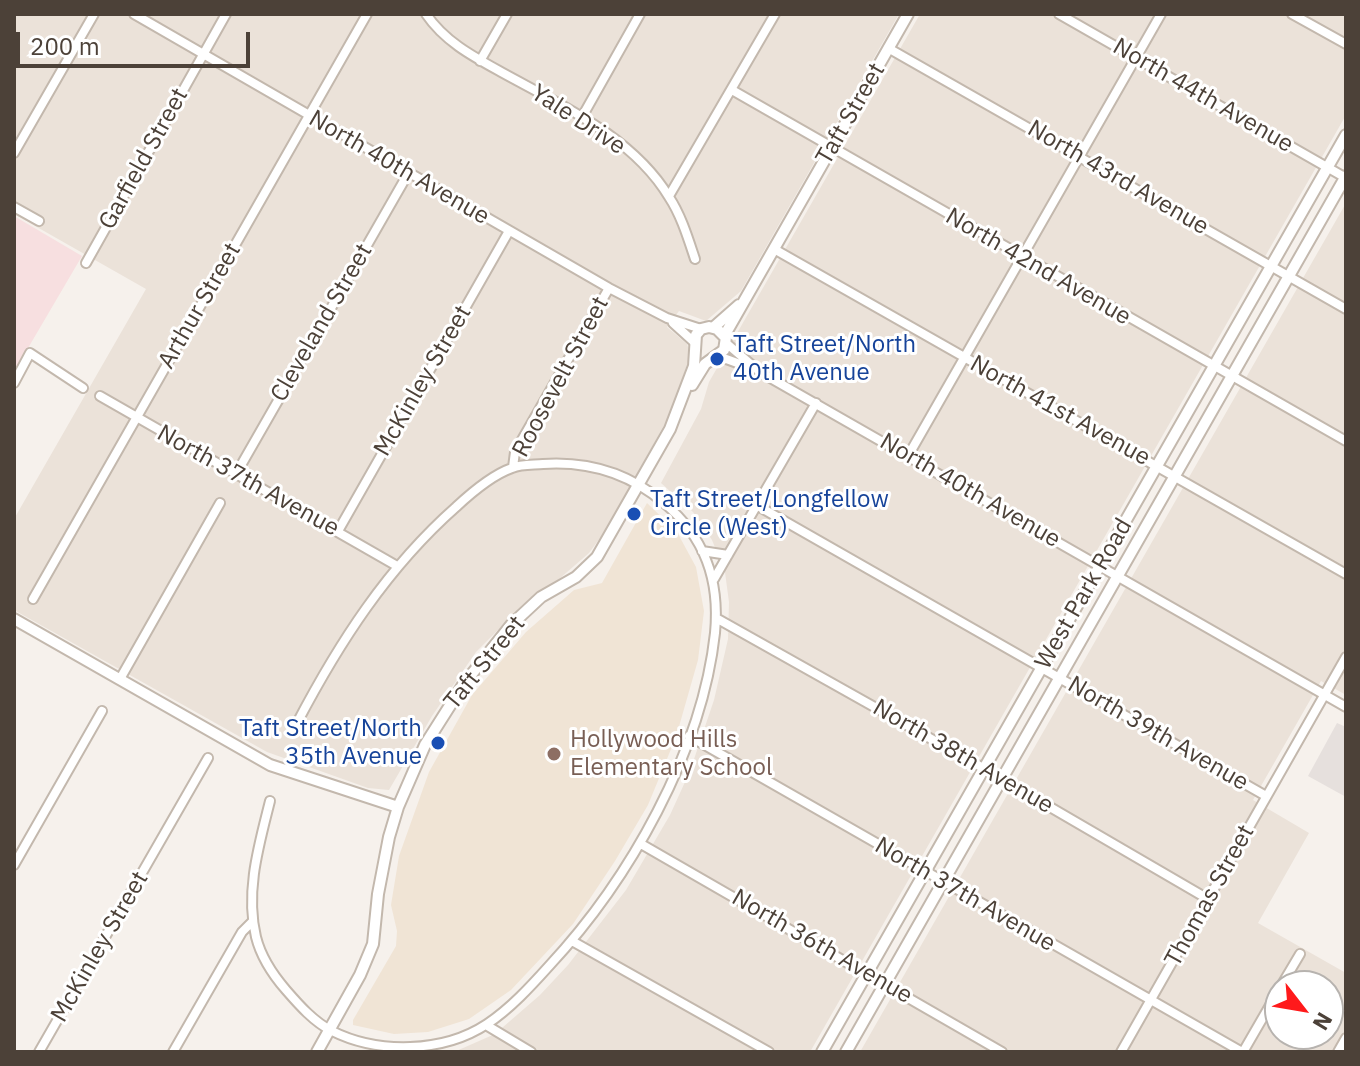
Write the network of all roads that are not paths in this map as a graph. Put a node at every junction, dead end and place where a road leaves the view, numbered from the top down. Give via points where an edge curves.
1 (94, 14) edge
2 (134, 14) edge
3 (226, 14) edge
4 (367, 14) edge
5 (426, 14) edge
6 (507, 14) edge
7 (640, 14) edge
8 (775, 14) edge
9 (908, 14) edge
10 (1059, 14) edge
11 (1161, 14) edge
12 (1292, 14) edge
13 (1346, 44) edge
14 (888, 48) junction
15 (204, 54) junction
16 (1136, 58) junction
17 (480, 61) junction
18 (732, 90) junction
19 (310, 116) junction
20 (582, 117) junction
21 (1346, 135) edge
22 (832, 148) junction
23 (14, 153) edge
24 (1079, 155) junction
25 (1327, 167) junction
26 (409, 172) junction
27 (1346, 177) edge
28 (669, 196) junction
29 (14, 207) edge
30 (39, 221) dead end
31 (509, 231) junction
32 (774, 249) junction
33 (1022, 258) junction
34 (695, 259) dead end
35 (86, 263) dead end
36 (1271, 266) junction
37 (1290, 276) junction
38 (609, 288) junction
39 (747, 297) junction
40 (1346, 309) edge
41 (667, 318) junction
42 (714, 327) junction
43 (701, 329) junction
44 (725, 340) junction
45 (695, 347) junction
46 (965, 357) junction
47 (714, 358) junction
48 (1214, 368) junction
49 (760, 372) junction
50 (1232, 377) junction
51 (14, 383) edge
52 (83, 388) dead end
53 (100, 396) dead end
54 (682, 400) junction
55 (816, 403) junction
56 (136, 418) junction
57 (1346, 441) edge
58 (908, 456) junction
59 (1158, 466) junction
60 (513, 467) junction
61 (236, 474) junction
62 (1176, 476) junction
63 (640, 484) junction
64 (220, 503) dead end
65 (758, 506) junction
66 (338, 531) junction
67 (702, 551) junction
68 (728, 555) junction
69 (397, 566) junction
70 (1100, 566) junction
71 (1346, 574) edge
72 (1119, 577) junction
73 (714, 579) junction
74 (33, 599) dead end
75 (716, 618) junction
76 (14, 619) edge
77 (1346, 657) edge
78 (1042, 667) junction
79 (1060, 678) junction
80 (120, 679) junction
81 (1324, 694) junction
82 (1346, 707) edge
83 (102, 711) dead end
84 (297, 723) dead end
85 (689, 736) junction
86 (208, 758) dead end
87 (983, 768) junction
88 (1002, 779) junction
89 (1266, 796) junction
90 (270, 801) dead end
91 (398, 807) junction
92 (641, 844) junction
93 (14, 865) edge
94 (925, 872) junction
95 (944, 882) junction
96 (1208, 899) junction
97 (253, 921) junction
98 (572, 941) junction
99 (1300, 954) dead end
100 (1291, 970) edge
101 (867, 973) junction
102 (886, 984) junction
103 (1151, 1001) junction
104 (1264, 1015) edge
105 (486, 1025) junction
106 (329, 1030) junction
107 (1346, 1038) edge
108 (451, 1040) junction
109 (39, 1052) edge
110 (173, 1052) edge
111 (317, 1052) edge
112 (445, 1052) edge
113 (531, 1052) edge
114 (769, 1052) edge
115 (822, 1052) edge
116 (846, 1052) edge
117 (1002, 1052) edge
118 (1121, 1052) edge
119 (1242, 1052) edge
120 (1338, 1052) edge

1 - 23 street
2 - 15 street, North 40th Avenue
3 - 15 street, Garfield Street
4 - 19 street, Arthur Street
5 - 17 street, Yale Drive via 457,47
6 - 17 street
7 - 20 street
8 - 18 street
9 - 14 street, Taft Street
10 - 16 street, North 44th Avenue
11 - 16 street
12 - 13 street
14 - 22 street, Taft Street
14 - 24 street, North 43rd Avenue
15 - 19 street, North 40th Avenue
15 - 35 street, Garfield Street
16 - 24 street
16 - 25 street, North 44th Avenue
17 - 20 street, Yale Drive
18 - 22 street, North 42nd Avenue
18 - 28 street
19 - 26 street, North 40th Avenue
19 - 56 street, Arthur Street
20 - 28 street, Yale Drive via 621,144
21 - 25 street, West Park Road
22 - 32 street, Taft Street
22 - 33 street, North 42nd Avenue
24 - 33 street
24 - 36 street, North 43rd Avenue
25 - 27 street, North 44th Avenue
25 - 36 street, West Park Road
26 - 31 street, North 40th Avenue
26 - 61 street, Cleveland Street
27 - 37 street, West Park Road
28 - 34 street, Yale Drive
29 - 30 street
31 - 38 street, North 40th Avenue
31 - 66 street, McKinley Street
32 - 39 street, Taft Street
32 - 46 street, North 41st Avenue
33 - 46 street
33 - 48 street, North 42nd Avenue
36 - 37 street, North 43rd Avenue
36 - 48 street, West Park Road
37 - 40 street, North 43rd Avenue
37 - 50 street, West Park Road
38 - 41 street, North 40th Avenue
38 - 60 street, Roosevelt Street via 515,452
39 - 42 street, Taft Street
39 - 44 street, Taft Street
41 - 43 street, North 40th Avenue
41 - 45 street, North 40th Avenue
42 - 43 street
42 - 44 street
43 - 45 street
44 - 47 street
44 - 49 street, North 40th Avenue
45 - 47 street via 702,357
45 - 54 street, Taft Street
46 - 58 street
46 - 59 street, North 41st Avenue
47 - 49 street, North 40th Avenue
47 - 54 street, Taft Street
48 - 50 street, North 42nd Avenue
48 - 59 street, West Park Road
49 - 55 street, North 40th Avenue
50 - 57 street, North 42nd Avenue
50 - 62 street, West Park Road
51 - 52 street via 30,353
53 - 56 street, North 37th Avenue
54 - 63 street, Taft Street
55 - 58 street, North 40th Avenue
55 - 65 street
56 - 61 street, North 37th Avenue
56 - 74 street, Arthur Street
58 - 70 street, North 40th Avenue
59 - 62 street, North 41st Avenue
59 - 70 street, West Park Road
60 - 63 street via 566,462 595,466
60 - 69 street via 469,495
61 - 66 street, North 37th Avenue
62 - 71 street, North 41st Avenue
62 - 72 street, West Park Road
63 - 67 street via 673,510
63 - 91 street, Taft Street via 588,567 526,611 463,685 425,745
64 - 80 street
65 - 68 street
65 - 78 street, North 39th Avenue
66 - 69 street, North 37th Avenue
67 - 68 street
67 - 73 street
68 - 73 street
69 - 84 street via 348,633
70 - 72 street, North 40th Avenue
70 - 78 street, West Park Road
72 - 79 street, West Park Road
72 - 81 street, North 40th Avenue
73 - 75 street
75 - 85 street
75 - 87 street, North 38th Avenue
76 - 80 street
77 - 81 street, Thomas Street
78 - 79 street, North 39th Avenue
78 - 87 street, West Park Road
79 - 88 street, West Park Road
79 - 89 street, North 39th Avenue
80 - 91 street via 270,765
81 - 82 street, North 40th Avenue
81 - 89 street, Thomas Street
83 - 93 street
85 - 92 street
85 - 94 street, North 37th Avenue
86 - 109 street, McKinley Street
87 - 88 street, North 38th Avenue
87 - 94 street, West Park Road
88 - 95 street, West Park Road
88 - 96 street, North 38th Avenue
89 - 96 street, Thomas Street
90 - 97 street via 255,861
91 - 106 street, Taft Street via 383,862 373,944
92 - 98 street
92 - 101 street, North 36th Avenue
94 - 95 street, North 37th Avenue
94 - 101 street, West Park Road
95 - 102 street, West Park Road
95 - 103 street, North 37th Avenue
96 - 103 street, Thomas Street
97 - 106 street via 266,962 280,983
97 - 110 street
98 - 105 street
98 - 114 street
99 - 100 street
101 - 102 street, North 36th Avenue
101 - 115 street, West Park Road
102 - 116 street, West Park Road
102 - 117 street, North 36th Avenue
103 - 118 street, Thomas Street
103 - 119 street, North 37th Avenue
104 - 119 street
105 - 108 street
105 - 113 street
106 - 108 street via 384,1046
106 - 111 street, Taft Street
107 - 120 street
108 - 112 street

